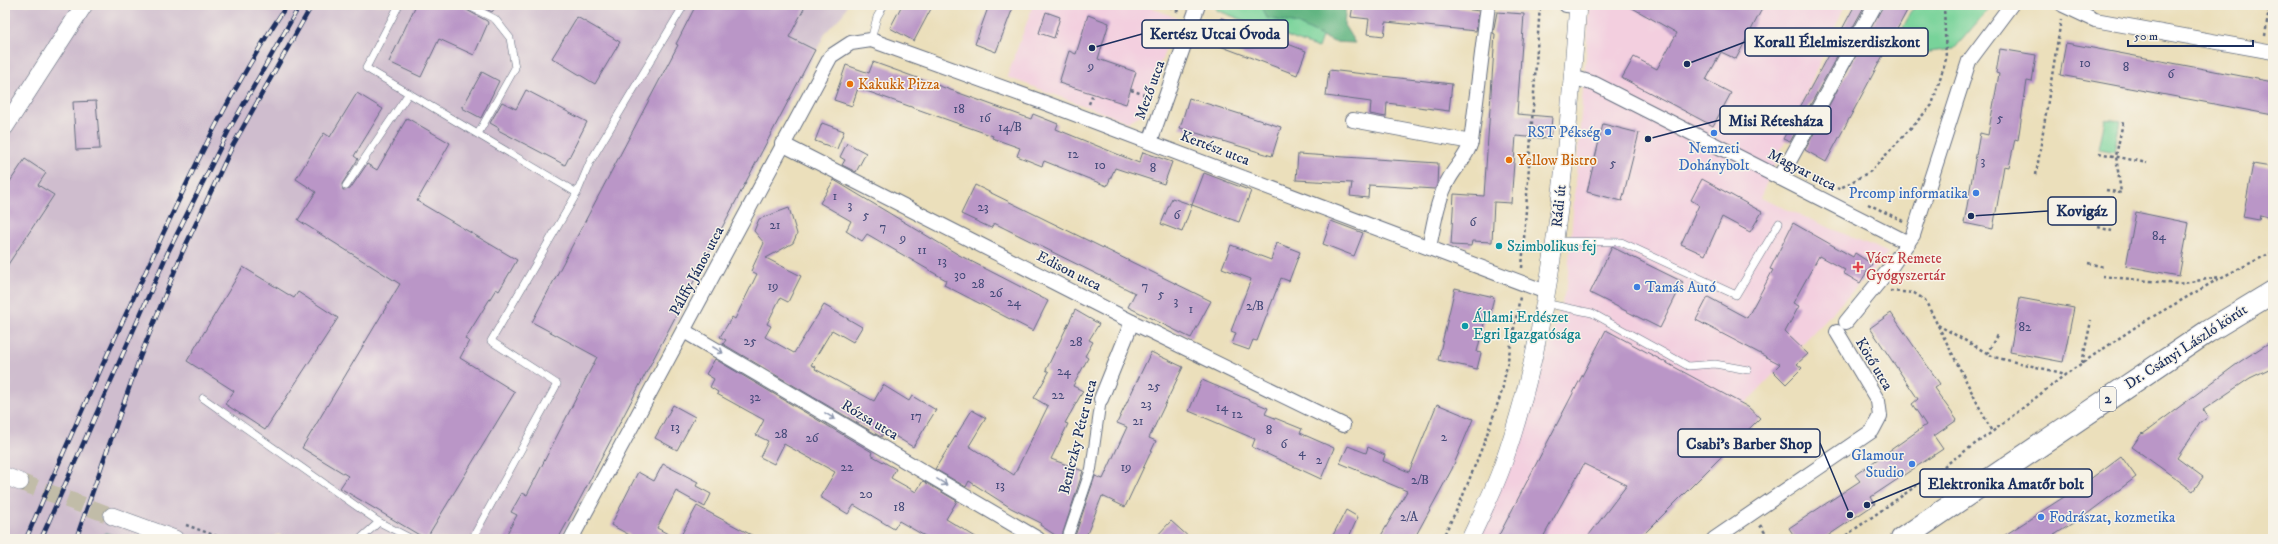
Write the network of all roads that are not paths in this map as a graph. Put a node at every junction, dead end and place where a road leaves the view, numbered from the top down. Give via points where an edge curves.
1 (84, 5) edge
2 (399, 5) edge
3 (467, 5) edge
4 (684, 5) edge
5 (884, 5) edge
6 (1198, 5) edge
7 (1488, 5) edge
8 (1574, 5) edge
9 (1875, 5) edge
10 (2011, 5) edge
11 (2062, 10) edge
12 (871, 40) junction
13 (2268, 51) edge
14 (1572, 77) junction
15 (409, 93) junction
16 (1353, 120) dead end
17 (5, 127) edge
18 (478, 132) junction
19 (1150, 142) junction
20 (1471, 142) junction
21 (782, 144) junction
22 (1780, 178) junction
23 (346, 186) dead end
24 (577, 192) junction
25 (1779, 223) dead end
26 (1554, 241) junction
27 (1908, 243) junction
28 (1429, 247) junction
29 (2273, 292) edge
30 (1545, 297) junction
31 (1132, 322) junction
32 (684, 331) junction
33 (1748, 370) dead end
34 (203, 398) dead end
35 (1101, 399) joint
36 (1343, 425) dead end
37 (112, 516) tunnel mouth
38 (379, 522) junction
39 (175, 539) edge
40 (360, 539) edge
41 (412, 539) edge
42 (472, 539) edge
43 (571, 539) edge
44 (1038, 539) edge
45 (1067, 539) edge
46 (1470, 539) edge
47 (1714, 539) edge
48 (1902, 539) edge

1 - 17 street
2 - 15 lane via 366,68
3 - 18 lane via 495,19 510,38 515,68
4 - 24 lane via 590,162
5 - 12 lane via 877,17
6 - 19 street, Mező utca
7 - 20 street
8 - 14 street, Rádi út
9 - 22 street
10 - 27 street, Kötő utca via 1969,61 1919,217
11 - 13 street via 2095,20
12 - 19 street, Kertész utca
12 - 21 street, Pálffy János utca via 851,43 831,56
14 - 22 street, Magyar utca via 1595,84
14 - 26 street, Rádi út
15 - 18 lane
15 - 23 lane
16 - 20 street
18 - 24 lane
19 - 28 street, Kertész utca
20 - 28 street via 1441,198
21 - 31 street, Edison utca
21 - 32 street, Pálffy János utca
22 - 27 street, Magyar utca
24 - 42 lane via 492,341 556,384
25 - 26 lane via 1736,295 1621,242
26 - 30 street, Rádi út
27 - 47 street, Kötő utca via 1842,327 1878,400 1880,416 1872,431
28 - 30 street, Kertész utca
29 - 48 main road, Dr. Csányi László körút / 2 via 2207,332
30 - 33 lane via 1592,313 1688,366 1715,364
30 - 46 street, Rádi út via 1532,361 1502,467
31 - 35 street, Beniczky Péter utca
31 - 36 street, Edison utca
32 - 43 street, Pálffy János utca
32 -> 44 street, Rózsa utca
34 - 38 lane
35 - 45 street, Beniczky Péter utca via 1091,469
37 - 39 street
38 - 40 lane
38 - 41 lane

